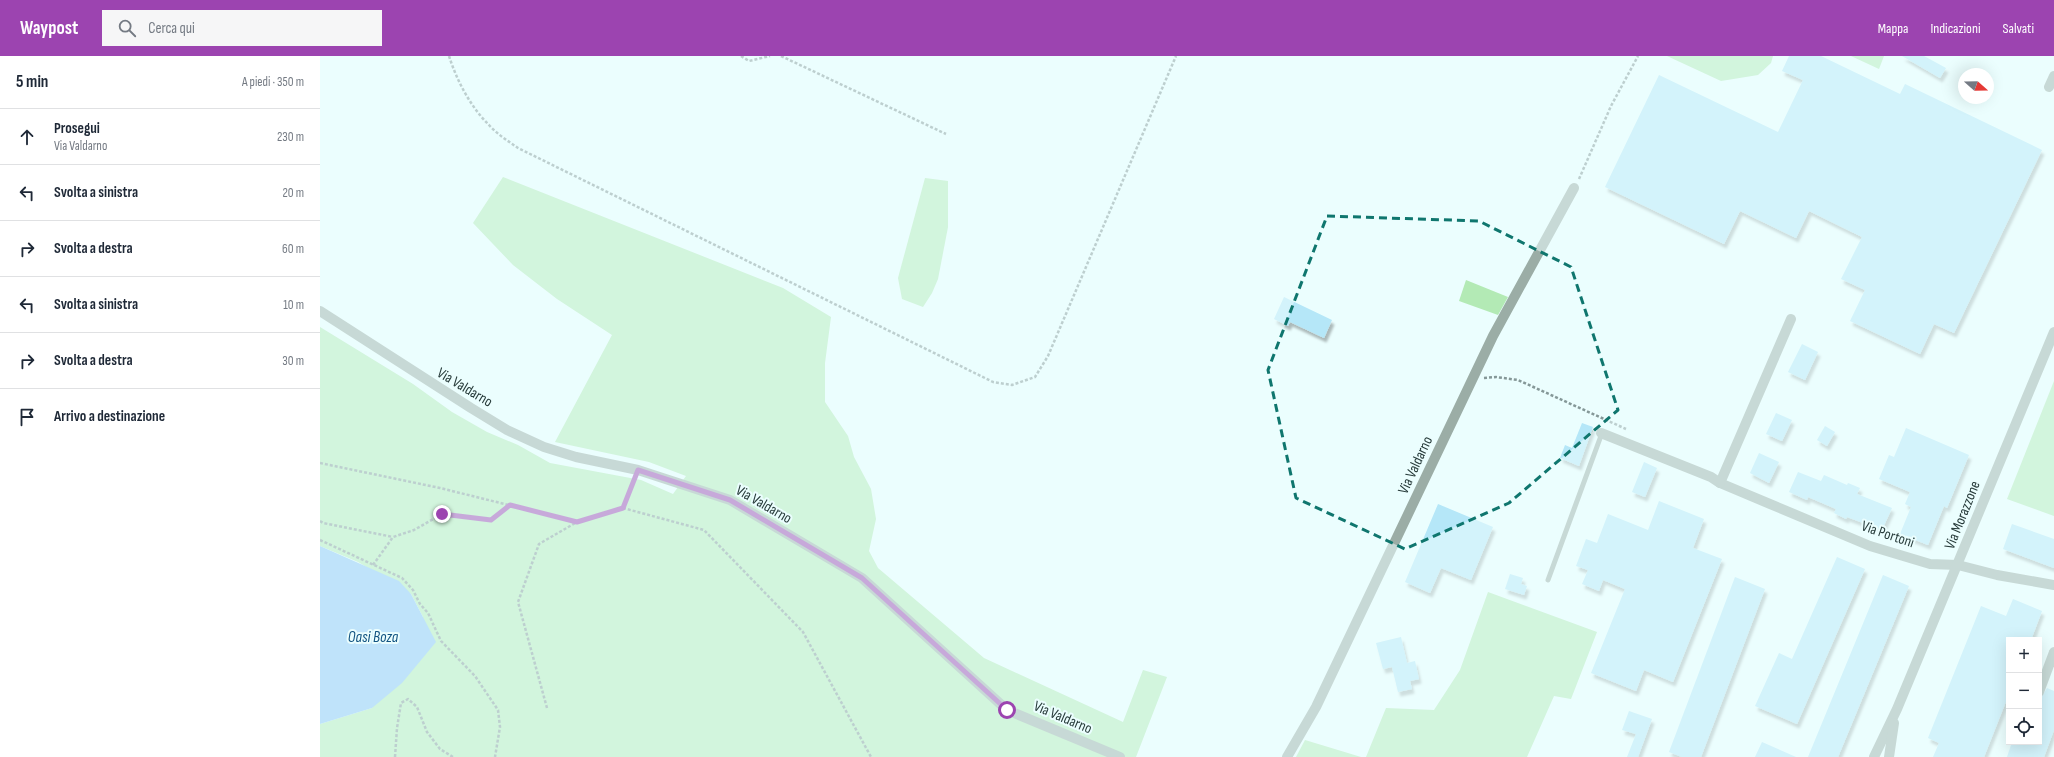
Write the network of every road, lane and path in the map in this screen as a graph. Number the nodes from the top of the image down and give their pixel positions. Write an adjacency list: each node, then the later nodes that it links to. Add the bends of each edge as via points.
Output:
1 (448, 56): 5 (path, via 467,97 489,126 518,148 993,382 1012,386 1036,377 1048,356)
2 (741, 56): 3 (path, via 749,61)
3 (770, 56)
4 (781, 56): 9 (path)
5 (1176, 56)
6 (1638, 56): 10 (path, via 1611,106)
7 (2054, 76): 8 (street)
8 (2049, 87)
9 (946, 134)
10 (1574, 188): 14 (street, Via Valdarno, via 1493,336)
11 (320, 311): 18 (street, Via Valdarno, via 397,363 507,430 544,447 576,457)
12 (1791, 319): 19 (street)
13 (2054, 332): 27 (street, Via Morazzone)
14 (1472, 380): 15 (path, via 1496,377 1518,380); 39 (street, Via Valdarno, via 1316,708)
15 (1632, 432)
16 (1601, 433): 19 (street, Via Portoni, via 1711,477); 28 (lane)
17 (320, 463): 20 (path)
18 (638, 470): 21 (path); 38 (street, Via Valdarno, via 730,500 855,574 1007,710)
19 (1720, 483): 27 (street, Via Portoni, via 1870,546 1930,564)
20 (510, 505): 23 (path); 24 (path, via 491,520 442,514 414,530)
21 (623, 508): 23 (path); 37 (path, via 704,530 803,632)
22 (320, 521): 24 (path)
23 (577, 522): 32 (path, via 539,544 518,602)
24 (393, 537): 26 (path)
25 (320, 540): 26 (path)
26 (372, 565): 36 (path, via 402,578 413,590 428,613 441,641 475,676 498,710 500,727)
27 (1958, 565): 29 (street, Via Portoni); 33 (street, Via Morazzone)
28 (1548, 580)
29 (2054, 585)
30 (2054, 652): 31 (street)
31 (2042, 684)
32 (547, 708)
33 (1897, 709): 40 (street, Via Morazzone); 41 (street, Via Morazzone)
34 (395, 757): 35 (path, via 401,703 408,699 417,707 427,732 440,749)
35 (453, 757)
36 (495, 757)
37 (871, 757)
38 (1120, 757)
39 (1287, 757)
40 (1874, 757)
41 (1889, 757)

